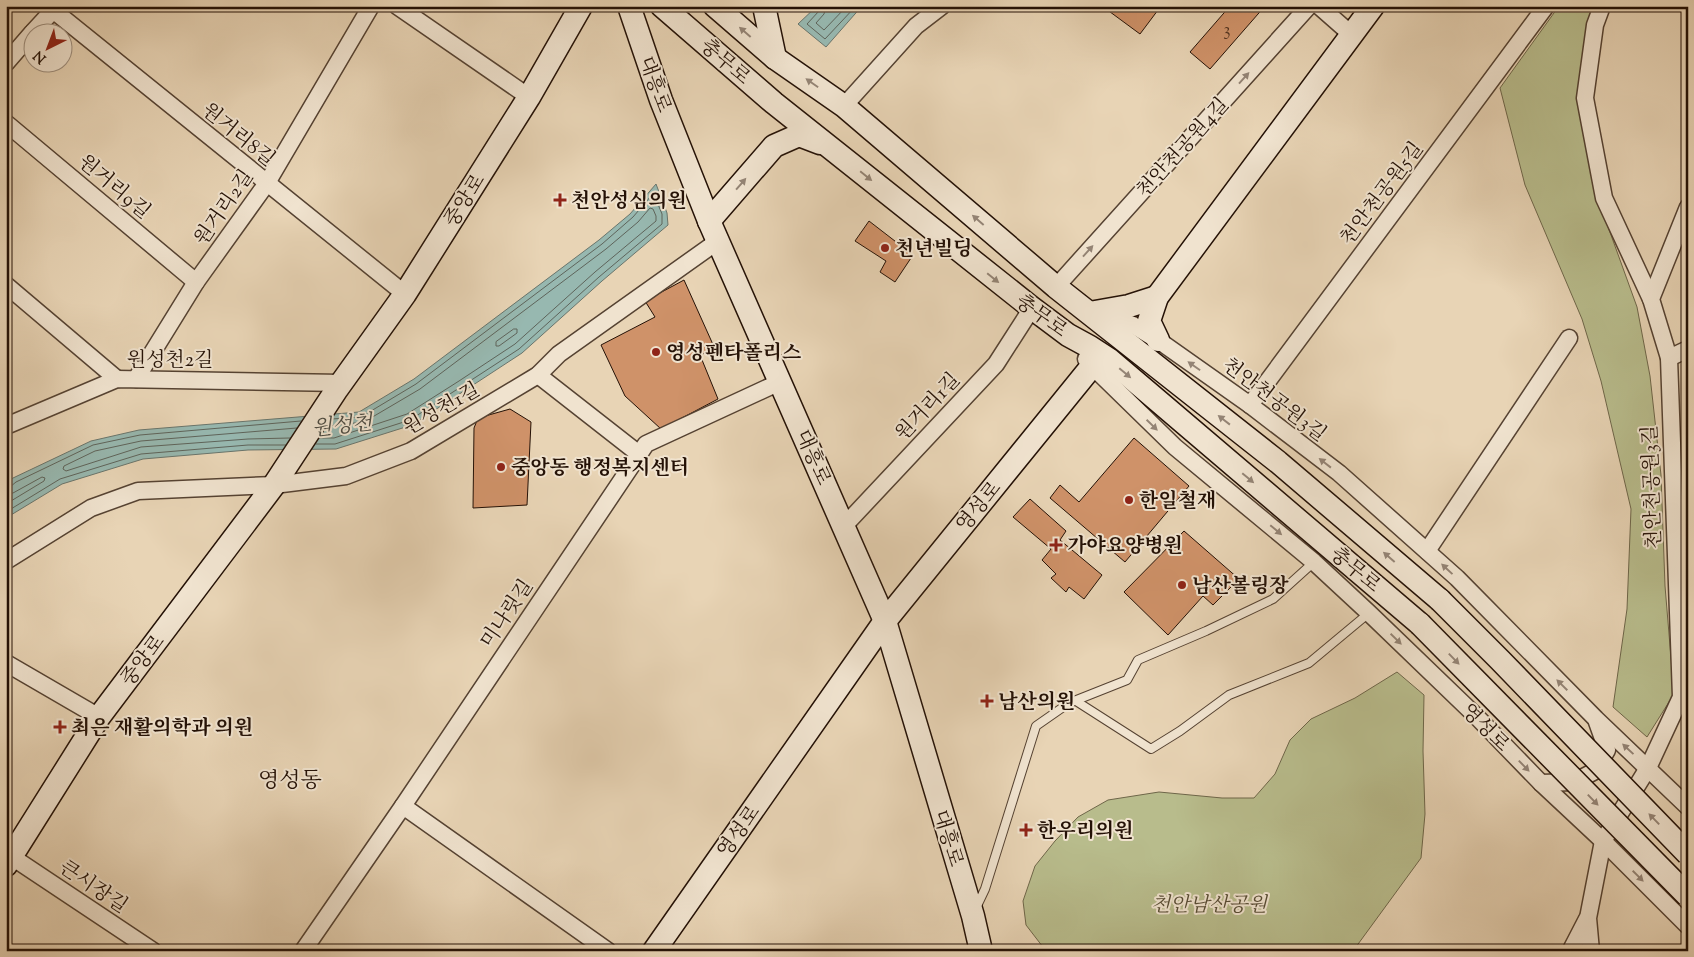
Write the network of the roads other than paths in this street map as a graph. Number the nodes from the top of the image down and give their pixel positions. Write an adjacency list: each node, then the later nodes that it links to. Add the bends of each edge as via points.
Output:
1 (370, 6): 26 (street, 원거리2길)
2 (397, 6): 22 (street)
3 (622, 6): 17 (street)
4 (629, 6): 17 (street, 대흥로)
5 (662, 6): 25 (street, 충무로)
6 (716, 6): 20 (street, 충무로, one-way to 6)
7 (942, 6): 23 (street, via 916,26)
8 (1309, 6): 31 (street, 천안천공원4길, one-way to 8)
9 (1319, 6): 18 (street)
10 (1373, 6): 18 (street)
11 (1546, 6): 48 (street, 천안천공원5길)
12 (1602, 6): 34 (street, via 1595,25 1585,98 1604,198)
13 (52, 8): 16 (street); 26 (street, 원거리8길)
14 (581, 9): 22 (street, 중앙로)
15 (765, 10): 20 (street)
16 (41, 22)
17 (638, 32): 28 (street, 대흥로, via 661,100)
18 (1352, 35): 33 (street)
19 (22, 45): 21 (street)
20 (775, 58): 23 (street, 충무로, one-way to 20)
21 (6, 63)
22 (529, 97): 32 (street, 중앙로)
23 (844, 106): 31 (street, 충무로, one-way to 23)
24 (6, 123): 29 (street, 원거리9길)
25 (828, 146): 28 (street, one-way to 25, via 774,146 799,135); 35 (street, 충무로, one-way to 35)
26 (267, 183): 29 (street, 원거리2길); 32 (street, 원거리8길)
27 (1688, 207): 34 (street)
28 (714, 231): 43 (street, 원성천1길, via 559,354); 46 (street, 대흥로)
29 (196, 282): 45 (street, 원거리2길)
30 (6, 285): 44 (street)
31 (1056, 287): 36 (street, 충무로)
32 (405, 294): 47 (street, 중앙로)
33 (1157, 297): 36 (street, via 1129,306); 39 (street, via 1149,321)
34 (1651, 299): 41 (street, 천안천공원3길)
35 (1032, 308): 37 (street, 충무로); 52 (street, 원거리1길, via 996,364)
36 (1088, 310): 39 (street, 천안천공원3길, via 1133,325); 67 (street, 충무로, one-way to 36, bridge, via 1440,600 1278,462)
37 (1068, 335): 42 (street); 69 (street, 충무로, one-way to 69, bridge, via 1110,360 1420,624)
38 (1569, 338): 53 (street)
39 (1158, 340): 48 (street, 천안천공원3길, one-way to 39)
40 (1688, 349): 41 (street)
41 (1669, 358): 62 (street, 천안천공원3길, via 1681,697)
42 (1092, 366): 55 (street, 영성로, one-way to 55, via 1174,447); 57 (street, 영성로)
43 (538, 376): 50 (street); 51 (street, 원성천1길, via 411,451 346,476)
44 (117, 379): 45 (street, 원성천2길); 49 (street, 원성천2길)
45 (136, 379): 47 (street, 원성천2길)
46 (780, 382): 50 (street); 52 (street, 대흥로)
47 (340, 386): 51 (street, 중앙로)
48 (1250, 405): 53 (street, 천안천공원3길, one-way to 48, via 1338,473)
49 (6, 426)
50 (642, 449): 64 (street, 미나릿길)
51 (274, 485): 54 (street, 원성천1길, via 138,491 91,508); 60 (street, 중앙로)
52 (844, 526): 57 (street, 대흥로)
53 (1427, 551): 61 (street, 천안천공원3길, one-way to 53)
54 (6, 561)
55 (1314, 562): 56 (street, 영성로); 59 (lane, 대흥로, via 1273,599 1138,660 1127,680)
56 (1369, 613): 59 (lane, via 1309,663 1229,695 1151,749); 63 (street, 영성로, one-way to 63)
57 (885, 621): 70 (street, 대흥로); 77 (street, 영성로)
58 (6, 663): 60 (street)
59 (1076, 701): 70 (lane, 대흥로, via 1036,726 985,889)
60 (99, 717): 68 (street, 중앙로)
61 (1596, 719): 62 (street, 천안천공원3길, one-way to 61); 63 (street, via 1607,750 1595,771 1574,782)
62 (1648, 768): 65 (street, 천안천공원3길); 66 (street, 천안천공원3길)
63 (1541, 784): 66 (street, 영성로)
64 (403, 806): 75 (street, 미나릿길); 76 (street)
65 (1688, 807)
66 (1603, 841): 71 (street, 천안천공원3길); 72 (street, one-way to 72)
67 (1688, 854)
68 (9, 861): 74 (street, 큰시장길)
69 (1688, 896)
70 (973, 916): 78 (street, 대흥로)
71 (1588, 918): 73 (street); 79 (street, 천안천공원3길)
72 (1688, 926)
73 (1570, 950)
74 (153, 951)
75 (303, 951)
76 (608, 951)
77 (654, 951)
78 (981, 951)
79 (1591, 951)

